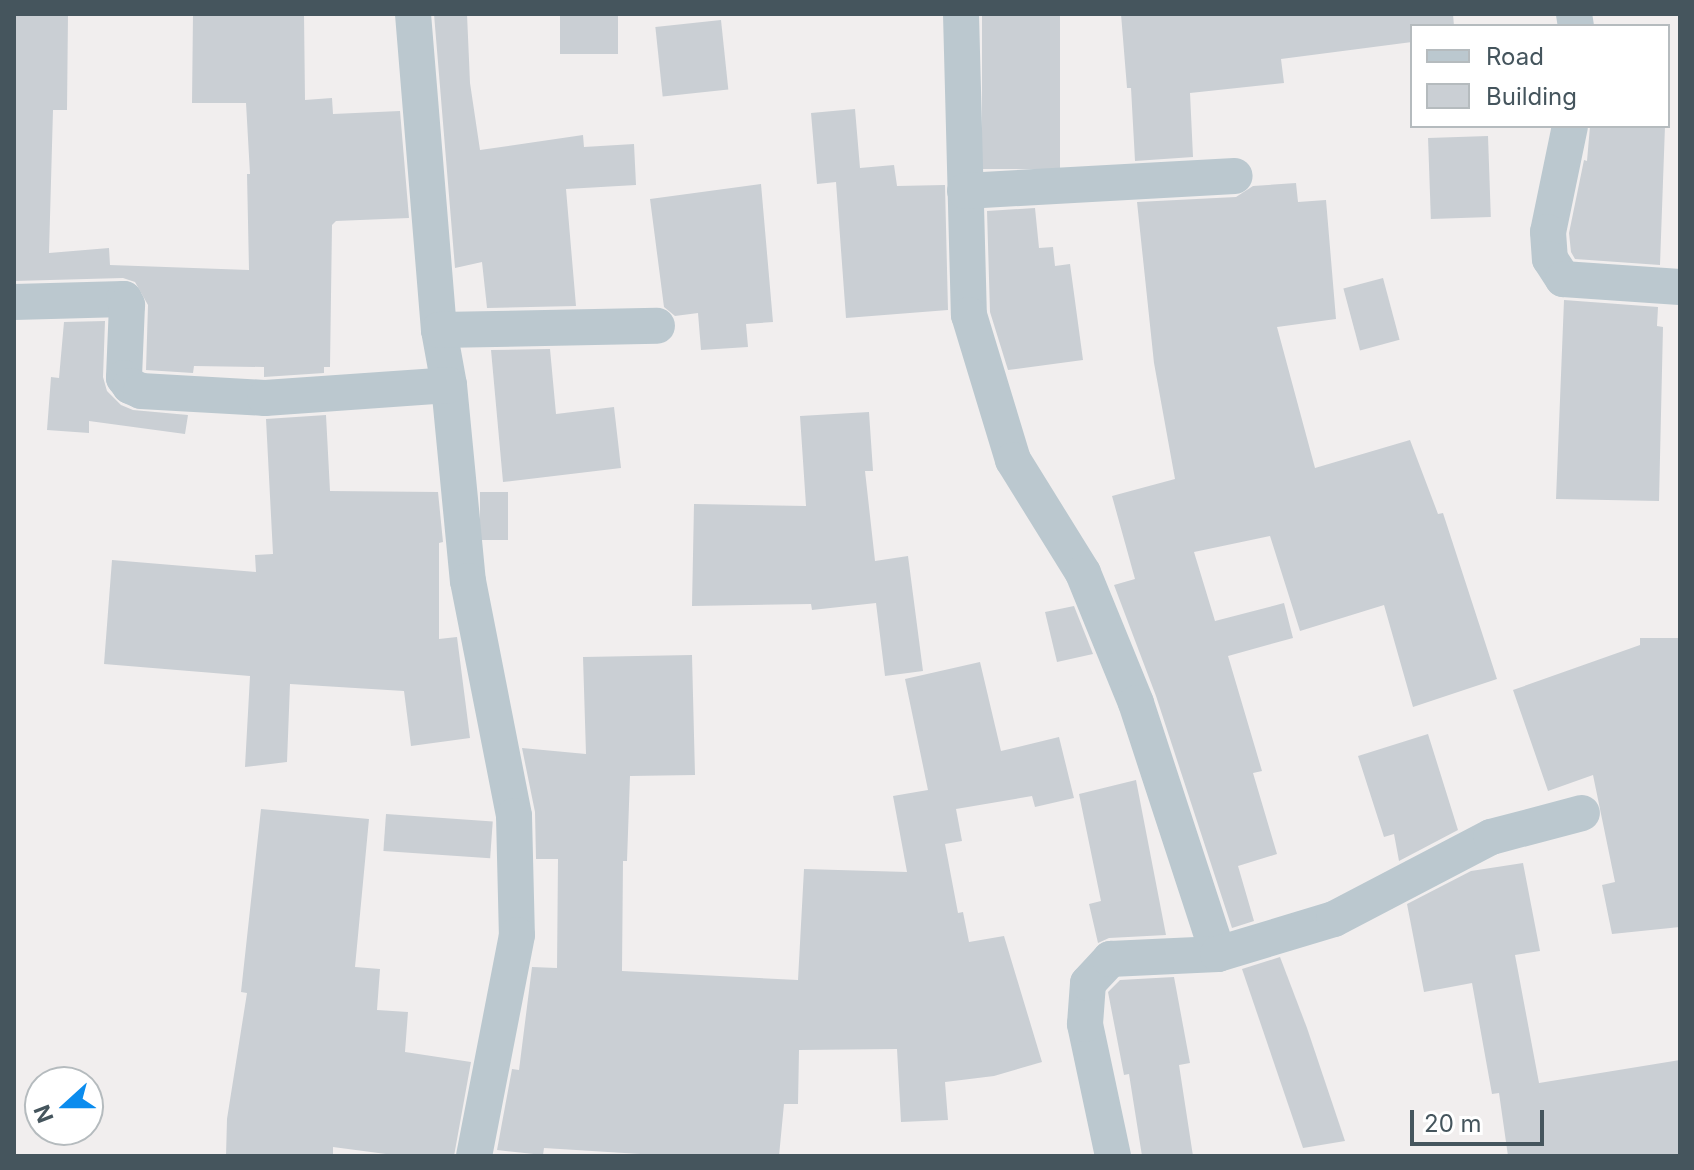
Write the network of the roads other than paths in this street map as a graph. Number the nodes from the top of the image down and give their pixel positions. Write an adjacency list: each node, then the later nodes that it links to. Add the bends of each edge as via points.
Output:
1 (413, 14): 9 (street)
2 (961, 14): 5 (street)
3 (1570, 128): 6 (street, via 1548,232 1550,259 1563,279)
4 (1235, 176): 5 (street)
5 (965, 191): 12 (street, via 969,315 1013,460 1089,587 1136,703)
6 (1680, 287)
7 (14, 302): 10 (street, via 124,299 124,378 141,391 265,398)
8 (657, 326): 9 (street)
9 (439, 330): 10 (street)
10 (449, 385): 13 (street, via 468,581 514,816 517,935)
11 (1582, 813): 12 (street, via 1491,837 1334,919)
12 (1218, 954): 14 (street, via 1110,959 1088,983 1085,1024)
13 (474, 1156)
14 (1113, 1156)

